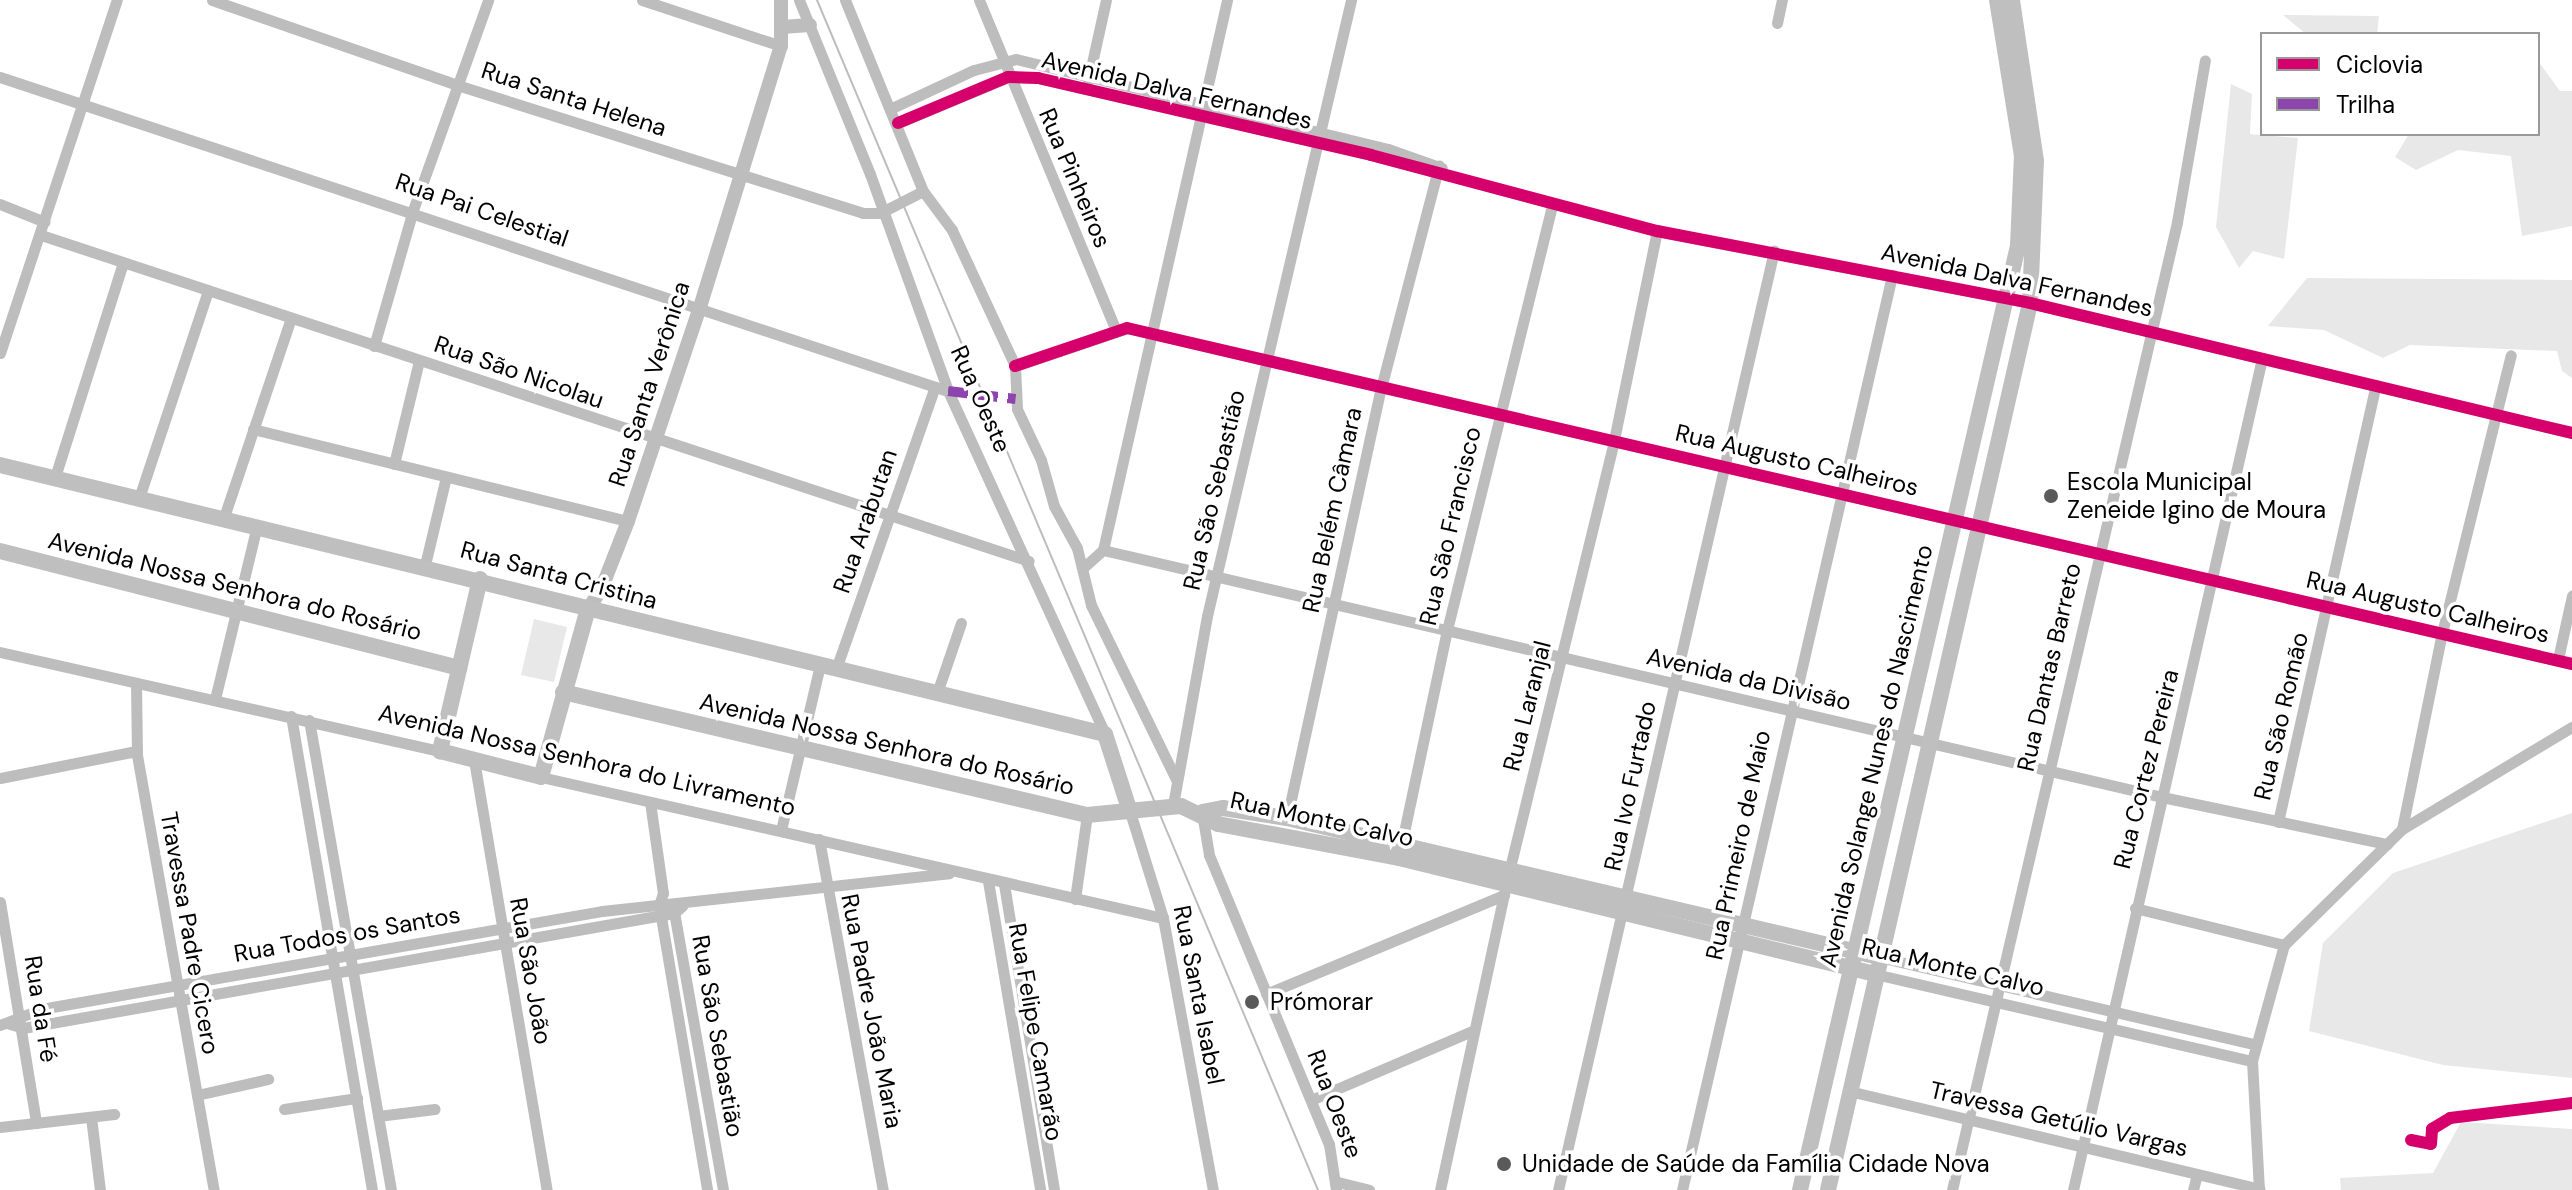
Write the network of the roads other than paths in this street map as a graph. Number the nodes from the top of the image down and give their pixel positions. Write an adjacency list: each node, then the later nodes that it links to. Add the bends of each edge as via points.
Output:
1 (117, 0): 26 (street)
2 (212, 0): 24 (street, Rua Santa Helena)
3 (488, 0): 24 (street)
4 (642, 0): 18 (street)
5 (781, 0): 17 (street, Rua Santa Verônica)
6 (799, 0): 16 (street, Rua Oeste)
7 (845, 0): 27 (street, Rua Oeste)
8 (979, 0): 19 (street, Rua Pinheiros)
9 (1106, 0): 23 (street)
10 (1227, 0): 28 (street)
11 (1351, 0): 30 (street, Rua São Sebastião)
12 (1782, 0): 15 (street)
13 (1997, 0): 45 (main road, Avenida Solange Nunes do Nascimento, via 2023,173)
14 (2012, 0): 46 (main road, Avenida Solange Nunes do Nascimento, via 2036,161)
15 (1777, 23)
16 (810, 25): 17 (street); 37 (street, Rua Oeste)
17 (782, 27): 18 (street, Rua Santa Verônica)
18 (781, 46): 32 (street, Rua Santa Verônica)
19 (1001, 59): 22 (street, Rua Pinheiros); 23 (street, Avenida Dalva Fernandes); 27 (street)
20 (2205, 60): 50 (street, Rua Dantas Barreto, via 2177,222)
21 (0, 77): 26 (street, Rua Pai Celestial)
22 (1008, 77): 25 (street, Avenida Dalva Fernandes); 29 (street, Avenida Dalva Fernandes); 49 (street, Rua Pinheiros)
23 (1090, 77): 25 (street); 28 (street, Avenida Dalva Fernandes)
24 (457, 85): 32 (street, Rua Santa Helena); 36 (street)
25 (1085, 91): 28 (street, Avenida Dalva Fernandes)
26 (85, 104): 36 (street, Rua Pai Celestial); 38 (street)
27 (892, 108): 29 (street, Rua Oeste)
28 (1201, 113): 30 (street, Avenida Dalva Fernandes); 51 (street)
29 (898, 123): 33 (street, Rua Oeste)
30 (1316, 140): 31 (street, Avenida Dalva Fernandes); 57 (street, Rua São Sebastião)
31 (1437, 169): 35 (street, Avenida Dalva Fernandes); 61 (street, Rua Belém Câmara)
32 (740, 175): 37 (street, Rua Santa Helena, via 863,213); 47 (street, Rua Santa Verônica)
33 (923, 191): 37 (street); 58 (street, Rua Oeste, via 952,230)
34 (0, 204): 38 (street)
35 (1552, 206): 39 (street, Avenida Dalva Fernandes); 63 (street, Rua São Francisco)
36 (413, 210): 47 (street, Rua Pai Celestial); 52 (street)
37 (880, 213): 62 (street, Rua Oeste)
38 (45, 222): 40 (street)
39 (1657, 231): 41 (street, Avenida Dalva Fernandes); 67 (street, Rua Laranjal)
40 (41, 235): 42 (street, Rua São Nicolau); 53 (street)
41 (1774, 251): 43 (street, Avenida Dalva Fernandes); 71 (street, Rua Ivo Furtado)
42 (123, 263): 44 (street, Rua São Nicolau); 72 (street)
43 (1892, 275): 45 (street, Avenida Dalva Fernandes); 74 (street, Rua Primeiro de Maio)
44 (208, 290): 48 (street, Rua São Nicolau); 75 (street)
45 (2009, 299): 46 (street, Avenida Dalva Fernandes); 78 (main road, Avenida Solange Nunes do Nascimento)
46 (2030, 303): 50 (street, Avenida Dalva Fernandes); 81 (main road, Avenida Solange Nunes do Nascimento)
47 (700, 307): 60 (street, Rua Pai Celestial); 68 (street, Rua Santa Verônica)
48 (291, 318): 52 (street, Rua São Nicolau); 65 (street)
49 (1115, 328): 51 (street, Rua Augusto Calheiros); 58 (street, Rua Augusto Calheiros)
50 (2148, 331): 55 (street, Avenida Dalva Fernandes); 84 (street, Rua Dantas Barreto)
51 (1155, 334): 57 (street, Rua Augusto Calheiros); 82 (street)
52 (374, 346): 56 (street, Rua São Nicolau)
53 (0, 353)
54 (2511, 355): 64 (street)
55 (2262, 358): 59 (street, Avenida Dalva Fernandes); 89 (street, Rua Cortez Pereira)
56 (419, 361): 68 (street, Rua São Nicolau); 69 (street)
57 (1267, 361): 61 (street, Rua Augusto Calheiros); 88 (street, Rua São Sebastião)
58 (1015, 366): 86 (street, Rua Oeste, via 1020,418)
59 (2376, 385): 64 (street, Avenida Dalva Fernandes); 94 (street, Rua São Romão)
60 (935, 387): 62 (street, Rua Pai Celestial); 76 (street, Rua Arabutan)
61 (1381, 388): 63 (street, Rua Augusto Calheiros); 92 (street, Rua Belém Câmara)
62 (948, 391): 85 (street, Rua Oeste)
63 (1499, 414): 67 (street, Rua Augusto Calheiros); 97 (street, Rua São Francisco)
64 (2494, 416): 66 (street, Avenida Dalva Fernandes); 98 (street)
65 (253, 429): 69 (street); 77 (street)
66 (2572, 433)
67 (1614, 440): 71 (street, Rua Augusto Calheiros); 100 (street, Rua Laranjal)
68 (655, 442): 76 (street, Rua São Nicolau); 79 (street, Rua Santa Verônica)
69 (394, 464): 73 (street)
70 (0, 465): 72 (main road, Rua Santa Cristina)
71 (1727, 466): 74 (street, Rua Augusto Calheiros); 106 (street, Rua Ivo Furtado)
72 (55, 477): 75 (main road, Rua Santa Cristina)
73 (446, 477): 79 (street); 87 (street)
74 (1844, 491): 78 (street, Rua Augusto Calheiros); 110 (street, Rua Primeiro de Maio)
75 (139, 498): 77 (main road, Rua Santa Cristina)
76 (891, 516): 85 (street, Rua São Nicolau); 103 (street, Rua Arabutan)
77 (224, 517): 80 (main road, Rua Santa Cristina)
78 (1955, 520): 81 (street, Rua Augusto Calheiros); 115 (main road, Avenida Solange Nunes do Nascimento)
79 (628, 521): 95 (street, Rua Santa Verônica)
80 (257, 525): 87 (main road, Rua Santa Cristina); 93 (street)
81 (1980, 527): 84 (street, Rua Augusto Calheiros); 116 (main road, Avenida Solange Nunes do Nascimento)
82 (1103, 550): 86 (street); 88 (street, Avenida da Divisão)
83 (0, 551): 93 (main road, Avenida Nossa Senhora do Rosário)
84 (2098, 553): 89 (street, Rua Augusto Calheiros); 121 (street, Rua Dantas Barreto)
85 (1029, 561): 114 (street, Rua Oeste)
86 (1088, 562): 124 (street, Rua Oeste, via 1091,605)
87 (425, 565): 90 (main road, Rua Santa Cristina)
88 (1216, 578): 92 (street, Avenida da Divisão); 124 (street, Rua São Sebastião)
89 (2213, 578): 94 (street, Rua Augusto Calheiros); 125 (street, Rua Cortez Pereira)
90 (480, 579): 95 (main road, Rua Santa Cristina); 104 (main road)
91 (2572, 596): 101 (street)
92 (1333, 605): 97 (street, Avenida da Divisão); 131 (street, Rua Belém Câmara)
93 (236, 607): 104 (main road, Avenida Nossa Senhora do Rosário); 109 (street)
94 (2329, 607): 98 (street, Rua Augusto Calheiros); 132 (street, Rua São Romão)
95 (588, 609): 103 (main road, Rua Santa Cristina); 107 (main road, Rua Santa Verônica)
96 (961, 623): 108 (street)
97 (1447, 630): 100 (street, Avenida da Divisão); 137 (street, Rua São Francisco)
98 (2442, 633): 101 (street, Rua Augusto Calheiros); 133 (street)
99 (0, 652): 105 (street, Avenida Nossa Senhora do Livramento)
100 (1562, 658): 106 (street, Avenida da Divisão); 140 (street, Rua Laranjal)
101 (2558, 659): 102 (street, Rua Augusto Calheiros)
102 (2572, 664)
103 (828, 667): 108 (main road, Rua Santa Cristina); 117 (street, Rua Arabutan)
104 (459, 668): 119 (main road)
105 (136, 683): 109 (street, Avenida Nossa Senhora do Livramento); 118 (street, Travessa Padre Cicero)
106 (1675, 685): 110 (street, Avenida da Divisão); 146 (street, Rua Ivo Furtado)
107 (563, 692): 117 (main road, Avenida Nossa Senhora do Rosário); 122 (main road, Rua Santa Verônica)
108 (937, 693): 114 (main road, Rua Santa Cristina)
109 (215, 699): 111 (street, Avenida Nossa Senhora do Livramento)
110 (1789, 710): 115 (street, Avenida da Divisão); 151 (street, Rua Primeiro de Maio)
111 (291, 716): 112 (street, Avenida Nossa Senhora do Livramento); 156 (street)
112 (309, 720): 119 (street, Avenida Nossa Senhora do Livramento); 154 (street)
113 (2572, 727): 133 (street)
114 (1105, 734): 128 (main road, Rua Oeste)
115 (1906, 738): 116 (street, Avenida da Divisão); 157 (main road, Avenida Solange Nunes do Nascimento)
116 (1931, 744): 121 (street, Avenida da Divisão); 155 (main road, Avenida Solange Nunes do Nascimento)
117 (799, 749): 130 (main road, Avenida Nossa Senhora do Rosário); 134 (street, Rua Arabutan)
118 (136, 751): 123 (street); 161 (street, Travessa Padre Cicero)
119 (440, 751): 120 (main road, Avenida Nossa Senhora do Livramento)
120 (474, 760): 122 (main road, Avenida Nossa Senhora do Livramento); 150 (street, Rua São João)
121 (2048, 769): 125 (street, Avenida da Divisão); 162 (street, Rua Dantas Barreto)
122 (541, 777): 126 (street, Avenida Nossa Senhora do Livramento)
123 (0, 778)
124 (1176, 779): 127 (street, Rua São Sebastião)
125 (2162, 797): 132 (street, Avenida da Divisão); 148 (street, Rua Cortez Pereira)
126 (650, 802): 134 (street, Avenida Nossa Senhora do Livramento); 145 (street, Rua São Sebastião)
127 (1173, 805): 128 (main road, Avenida Nossa Senhora do Rosário); 129 (main road, Avenida Nossa Senhora do Rosário)
128 (1130, 812): 130 (main road, Avenida Nossa Senhora do Rosário); 149 (street, Rua Santa Isabel)
129 (1202, 812): 131 (main road, Rua Monte Calvo, via 1223,808); 137 (main road, Rua Monte Calvo, via 1218,824); 163 (street, Rua Oeste, via 1206,847)
130 (1087, 815): 143 (street)
131 (1287, 818): 137 (main road, Rua Monte Calvo)
132 (2278, 822): 136 (street, Avenida da Divisão)
133 (2402, 829): 136 (street)
134 (781, 830): 135 (street, Avenida Nossa Senhora do Livramento)
135 (819, 839): 138 (street, Avenida Nossa Senhora do Livramento); 142 (street, Rua Padre João Maria)
136 (2387, 844): 153 (street)
137 (1400, 852): 140 (main road, Rua Monte Calvo)
138 (949, 873): 139 (street, Avenida Nossa Senhora do Livramento); 142 (street, Rua Todos os Santos)
139 (988, 881): 141 (street, Avenida Nossa Senhora do Livramento); 203 (street, Rua Felipe Camarão)
140 (1507, 883): 146 (main road, Rua Monte Calvo); 163 (street); 171 (street, Rua Laranjal)
141 (1004, 884): 143 (street, Avenida Nossa Senhora do Livramento); 204 (street, Rua Felipe Camarão)
142 (826, 887): 147 (street, Rua Todos os Santos); 202 (street, Rua Padre João Maria)
143 (1075, 899): 149 (street, Avenida Nossa Senhora do Livramento)
144 (0, 902): 167 (street, Rua da Fé)
145 (661, 905): 147 (street, Rua Todos os Santos); 147 (street); 150 (street, Rua Todos os Santos); 152 (street, Rua Todos os Santos); 186 (street, Rua São Sebastião)
146 (1627, 905): 151 (main road, Rua Monte Calvo); 208 (street, Rua Ivo Furtado)
147 (676, 907): 184 (street, Rua São Sebastião)
148 (2135, 908): 153 (street); 166 (street, Rua Cortez Pereira)
149 (1163, 918): 205 (street, Rua Santa Isabel)
150 (501, 930): 152 (street, Rua São João); 154 (street, Rua Todos os Santos)
151 (1742, 933): 157 (main road, Rua Monte Calvo); 209 (street, Rua Primeiro de Maio)
152 (504, 944): 158 (street, Rua Todos os Santos); 199 (street, Rua São João)
153 (2284, 945): 172 (street)
154 (350, 956): 156 (street, Rua Todos os Santos); 158 (street)
155 (1879, 957): 157 (main road, Rua Monte Calvo); 160 (main road, Avenida Solange Nunes do Nascimento); 162 (street, Rua Monte Calvo)
156 (333, 958): 159 (street); 161 (street, Rua Todos os Santos)
157 (1854, 960): 160 (main road, Rua Monte Calvo); 210 (main road, Avenida Solange Nunes do Nascimento)
158 (353, 971): 159 (street, Rua Todos os Santos); 182 (street)
159 (335, 973): 164 (street, Rua Todos os Santos); 177 (street)
160 (1875, 974): 165 (street, Rua Monte Calvo); 175 (main road, Avenida Solange Nunes do Nascimento)
161 (176, 985): 164 (street, Travessa Padre Cicero); 167 (street, Rua Todos os Santos)
162 (1997, 986): 165 (street, Rua Dantas Barreto); 166 (street, Rua Monte Calvo)
163 (1266, 994): 178 (street, Rua Oeste)
164 (180, 1001): 170 (street, Rua Todos os Santos); 176 (street, Travessa Padre Cicero)
165 (1993, 1002): 169 (street, Rua Monte Calvo); 185 (street, Rua Dantas Barreto)
166 (2112, 1012): 169 (street, Rua Cortez Pereira); 172 (street, Rua Monte Calvo)
167 (20, 1013): 168 (street); 170 (street, Rua da Fé)
168 (4, 1024): 170 (street)
169 (2108, 1027): 173 (street, Rua Monte Calvo); 189 (street, Rua Cortez Pereira)
170 (23, 1028): 187 (street, Rua da Fé)
171 (1474, 1030): 178 (street); 207 (street, Rua Laranjal)
172 (2256, 1045): 173 (street)
173 (2252, 1061): 194 (street)
174 (268, 1079): 176 (street)
175 (1849, 1091): 185 (street, Travessa Getúlio Vargas); 211 (main road, Avenida Solange Nunes do Nascimento)
176 (197, 1095): 196 (street, Travessa Padre Cicero)
177 (357, 1098): 179 (street); 191 (street)
178 (1311, 1100): 193 (street, Rua Oeste)
179 (284, 1109)
180 (435, 1109): 182 (street)
181 (114, 1114): 183 (street)
182 (378, 1116): 190 (street)
183 (91, 1117): 187 (street); 195 (street)
184 (711, 1119): 186 (street); 201 (street, Rua São Sebastião)
185 (1967, 1120): 189 (street, Travessa Getúlio Vargas); 212 (street, Rua Dantas Barreto)
186 (695, 1122): 200 (street, Rua São Sebastião)
187 (36, 1123): 188 (street)
188 (0, 1127)
189 (2083, 1146): 192 (street, Travessa Getúlio Vargas); 213 (street, Rua Cortez Pereira)
190 (383, 1148): 191 (street); 198 (street)
191 (366, 1152): 197 (street)
192 (2197, 1174): 194 (street, Travessa Getúlio Vargas); 214 (street)
193 (1337, 1186): 206 (street)
194 (2259, 1189)
195 (100, 1190)
196 (214, 1190)
197 (372, 1190)
198 (391, 1190)
199 (547, 1190)
200 (707, 1190)
201 (723, 1190)
202 (883, 1190)
203 (1040, 1190)
204 (1054, 1190)
205 (1213, 1190)
206 (1369, 1190)
207 (1440, 1190)
208 (1558, 1190)
209 (1682, 1190)
210 (1800, 1190)
211 (1828, 1190)
212 (1952, 1190)
213 (2073, 1190)
214 (2193, 1190)

